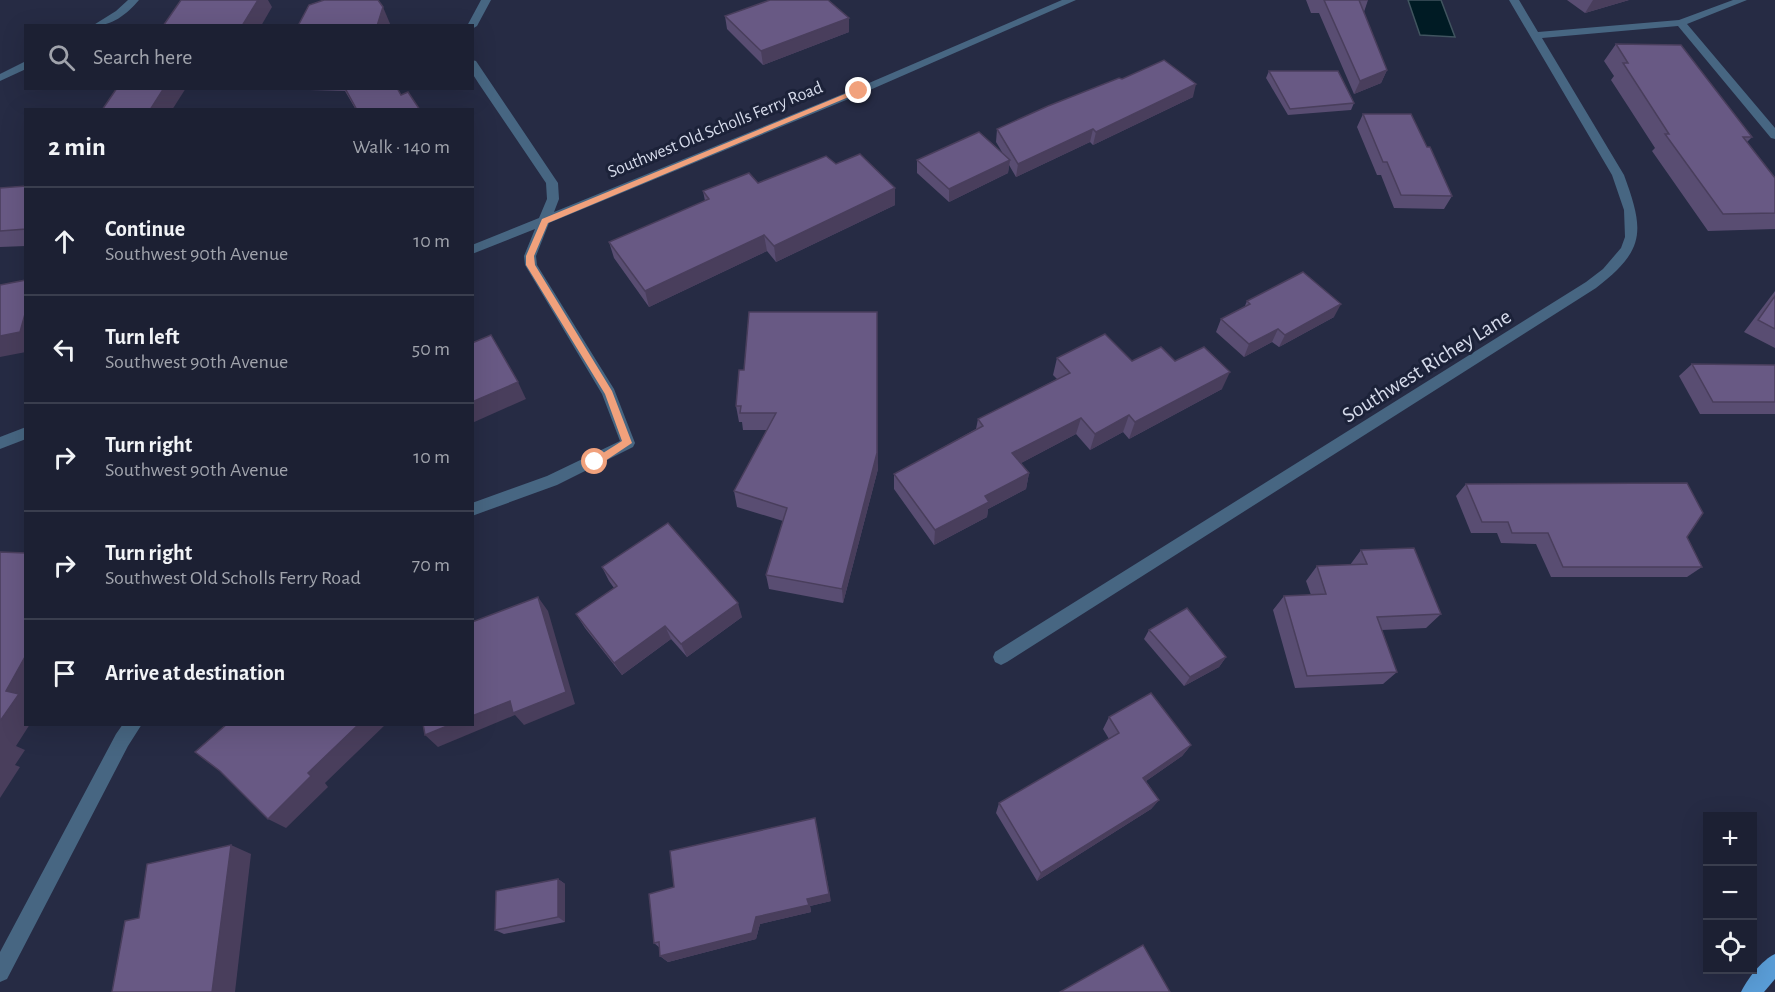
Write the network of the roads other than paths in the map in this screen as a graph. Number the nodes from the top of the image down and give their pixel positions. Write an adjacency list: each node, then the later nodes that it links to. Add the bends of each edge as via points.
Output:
1 (134, 0): 7 (street)
2 (486, 0): 8 (street)
3 (1071, 0): 14 (street, Southwest Old Scholls Ferry Road)
4 (1514, 0): 9 (street, Southwest Richey Lane)
5 (1742, 0): 6 (street)
6 (1681, 23): 9 (street); 13 (street)
7 (101, 24)
8 (473, 24)
9 (1536, 36): 19 (street, Southwest Richey Lane, via 1618,175 1628,200 1633,224 1629,247 1615,268)
10 (24, 65): 12 (street)
11 (474, 66): 14 (street, via 552,183 553,199)
12 (0, 78)
13 (1775, 135)
14 (544, 221): 15 (street, Southwest Old Scholls Ferry Road); 18 (street, via 530,256 531,265 609,393 628,443 519,495)
15 (474, 249)
16 (24, 434): 17 (street)
17 (0, 443)
18 (474, 509)
19 (1001, 657)
20 (132, 726): 22 (street)
21 (1775, 964): 23 (main road)
22 (0, 972)
23 (1751, 992)

